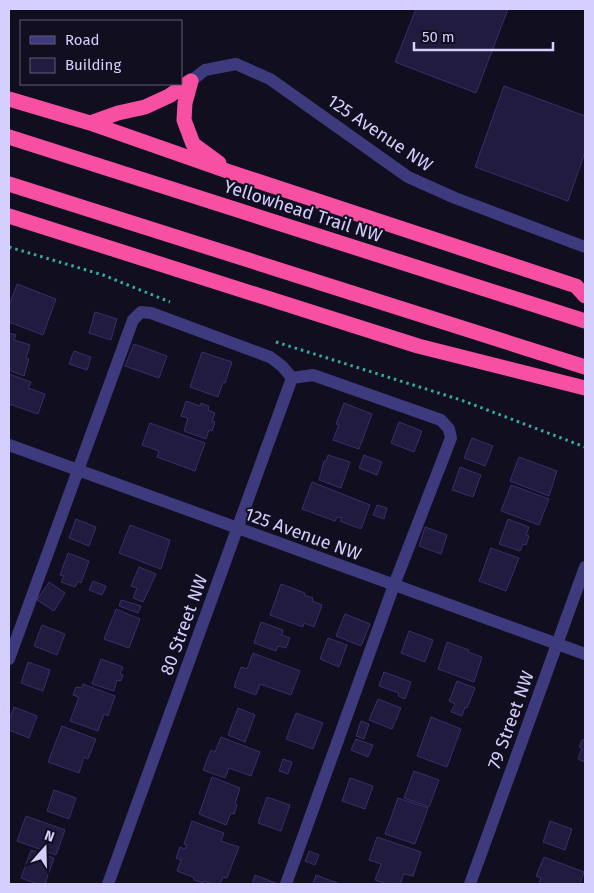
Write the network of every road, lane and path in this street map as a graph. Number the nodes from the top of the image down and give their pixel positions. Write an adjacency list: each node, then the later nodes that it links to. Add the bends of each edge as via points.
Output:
1 (191, 81): 3 (highway, via 153,103); 5 (highway, via 184,120 193,144); 9 (street, 125 Avenue NW, via 205,70 236,64 270,79 408,177)
2 (9, 98): 3 (highway)
3 (90, 123): 5 (highway)
4 (9, 137): 12 (highway, Yellowhead Trail NW)
5 (230, 172): 10 (highway, via 576,286)
6 (9, 184): 14 (highway)
7 (9, 216): 16 (highway, via 418,346)
8 (9, 246): 11 (path, via 103,275)
9 (585, 247)
10 (585, 296)
11 (176, 304)
12 (585, 321)
13 (273, 341): 18 (path, via 461,400)
14 (585, 367)
15 (292, 378): 19 (street, via 270,357 152,313 141,312 133,320); 20 (street, 80 Street NW); 22 (street, via 313,375 441,420 449,430 451,438)
16 (585, 388)
17 (9, 445): 19 (street, 125 Avenue NW)
18 (585, 447)
19 (79, 471): 20 (street, 125 Avenue NW); 25 (street)
20 (237, 528): 22 (street, 125 Avenue NW); 26 (street, 80 Street NW)
21 (585, 567): 23 (street, 79 Street NW)
22 (394, 585): 23 (street, 125 Avenue NW); 27 (street)
23 (557, 644): 24 (street, 125 Avenue NW); 28 (street, 79 Street NW)
24 (585, 654)
25 (9, 659)
26 (108, 884)
27 (286, 884)
28 (470, 884)

